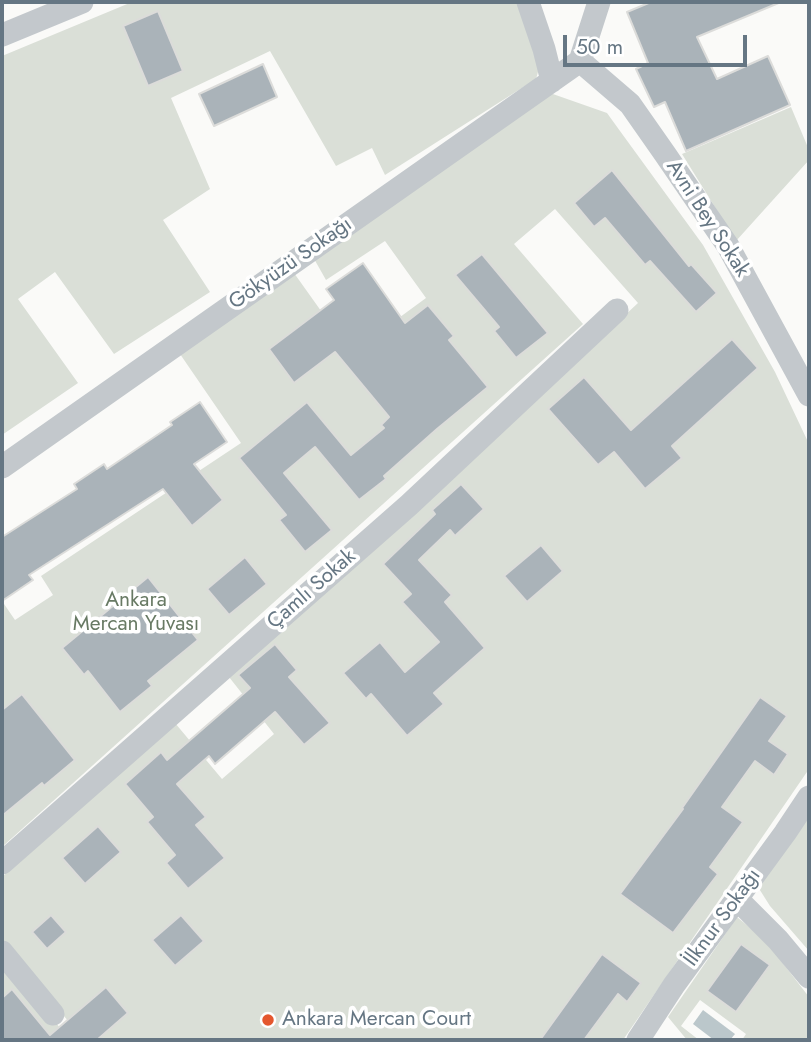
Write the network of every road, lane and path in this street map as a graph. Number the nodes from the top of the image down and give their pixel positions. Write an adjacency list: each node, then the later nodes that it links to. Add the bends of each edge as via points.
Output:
1 (82, 2): 4 (street)
2 (528, 2): 6 (street)
3 (599, 2): 5 (street)
4 (2, 35)
5 (580, 61): 6 (street, Gökyüzü Sokağı); 8 (street, Avni Bey Sokak, via 630,104 665,154 728,246)
6 (552, 80): 9 (street, Gökyüzü Sokağı)
7 (617, 310): 11 (street, Çamlı Sokak, via 409,505)
8 (809, 395)
9 (2, 467)
10 (809, 797): 12 (street, İlknur Sokağı)
11 (2, 863)
12 (737, 899): 14 (street); 16 (street, İlknur Sokağı)
13 (2, 952): 15 (street)
14 (809, 977)
15 (53, 1014)
16 (638, 1040)

